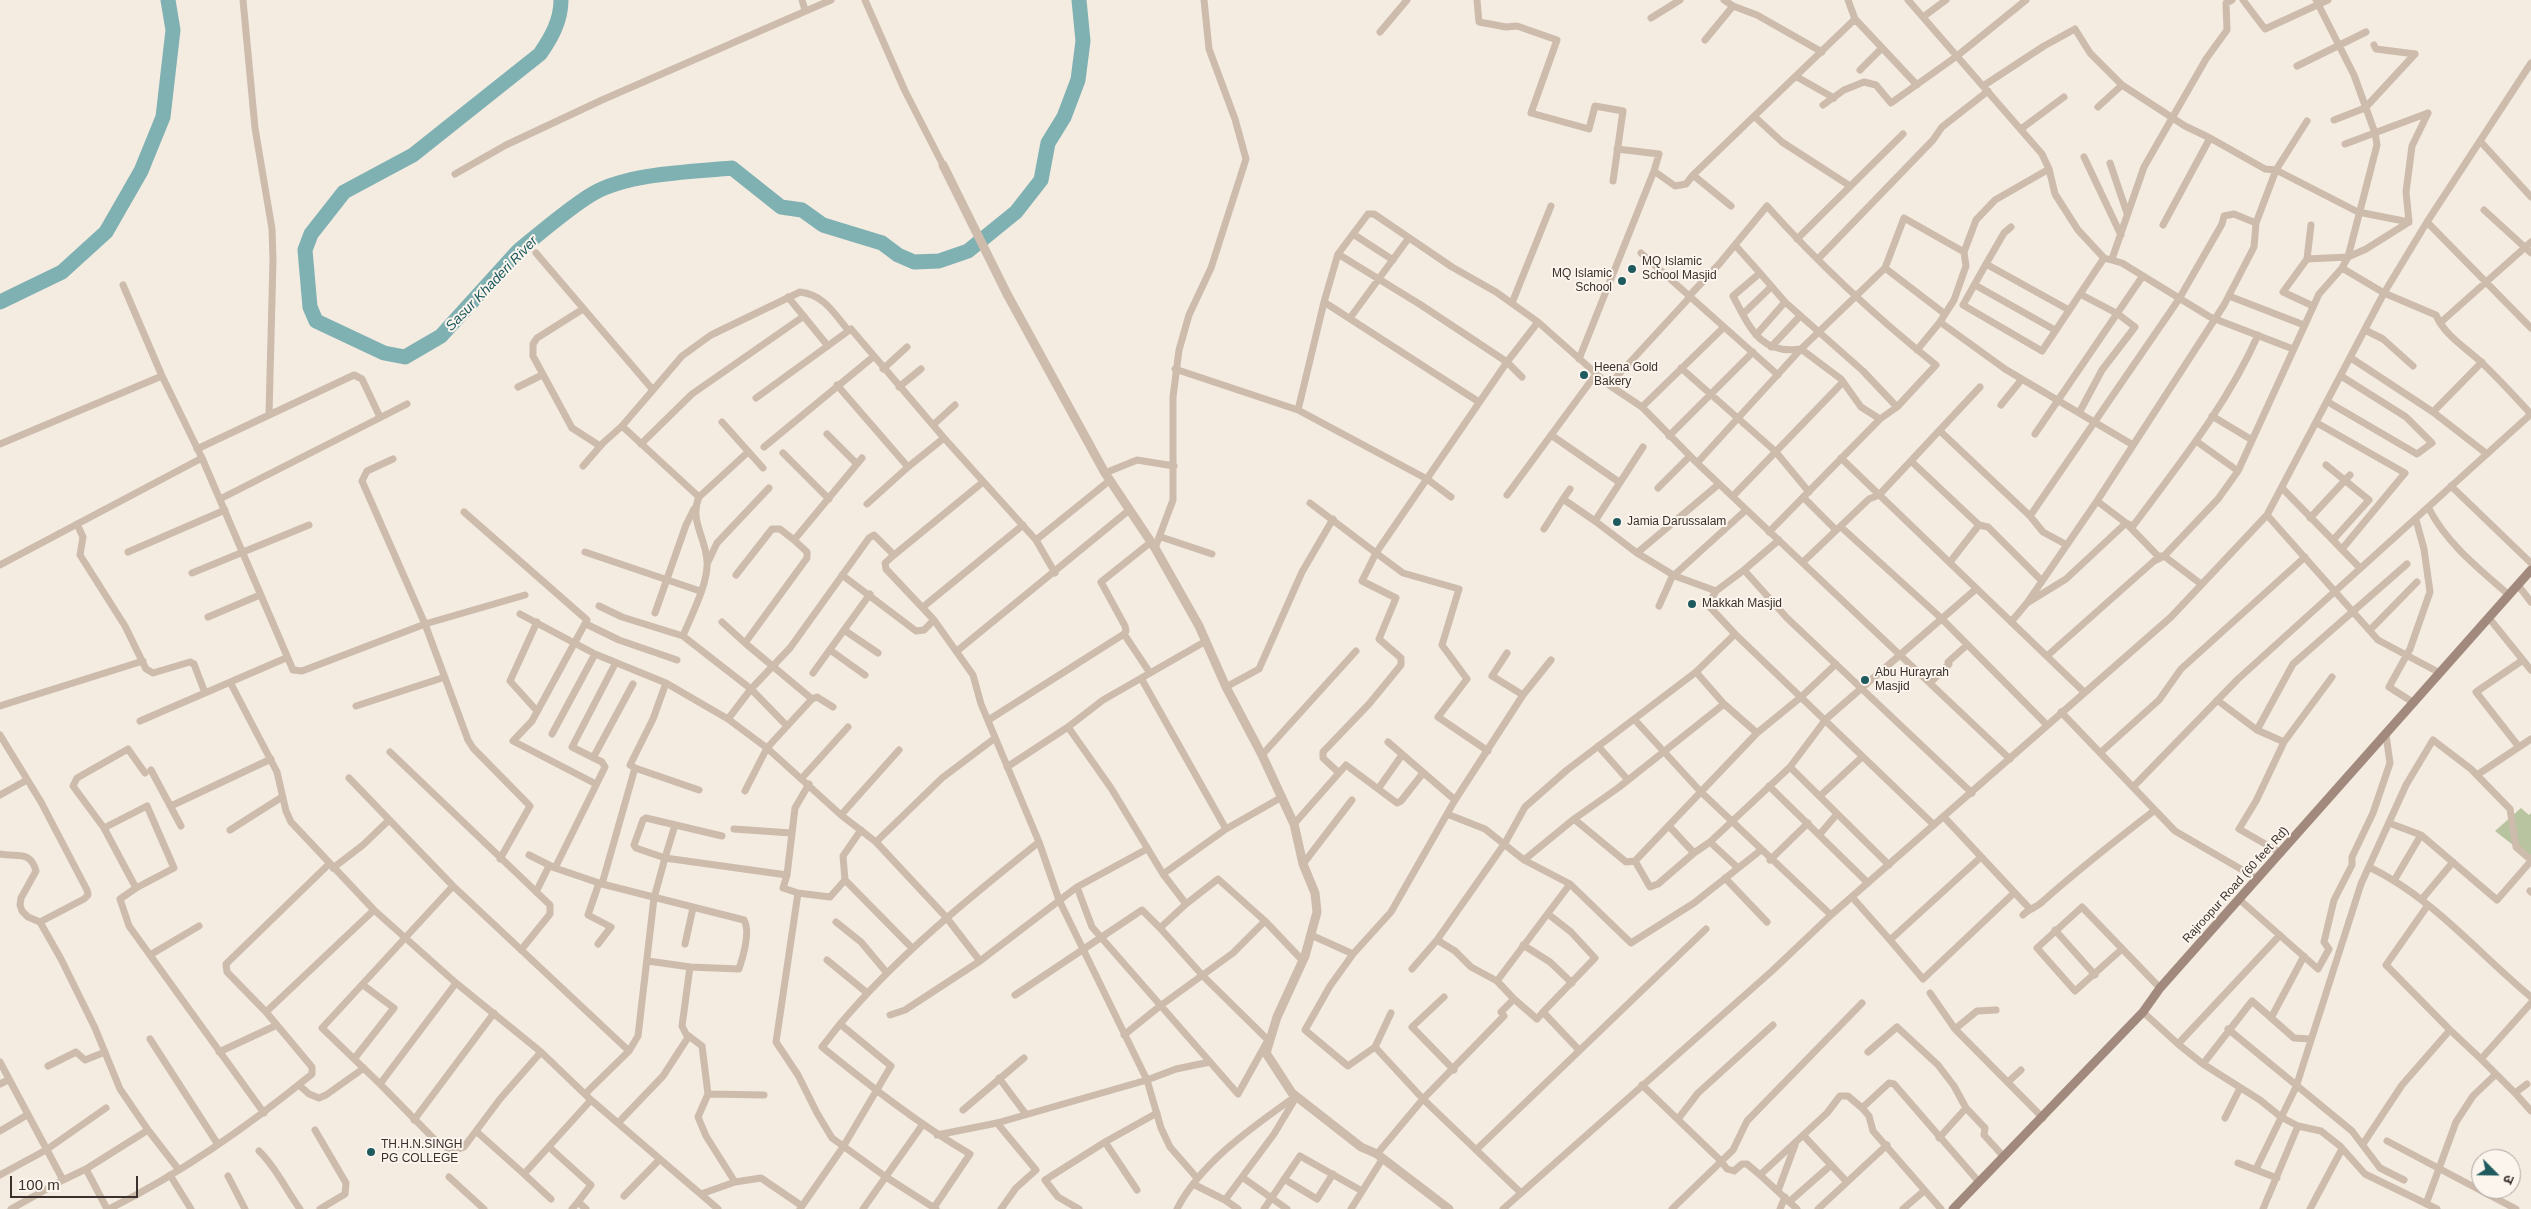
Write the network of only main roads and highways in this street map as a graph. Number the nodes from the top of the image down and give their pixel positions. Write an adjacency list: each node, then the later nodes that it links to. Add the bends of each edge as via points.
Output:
1 (2531, 570): 2 (main road, Rajroopur Road (60 feet Rd), via 2160,988 2143,1012)
2 (1953, 1209)

